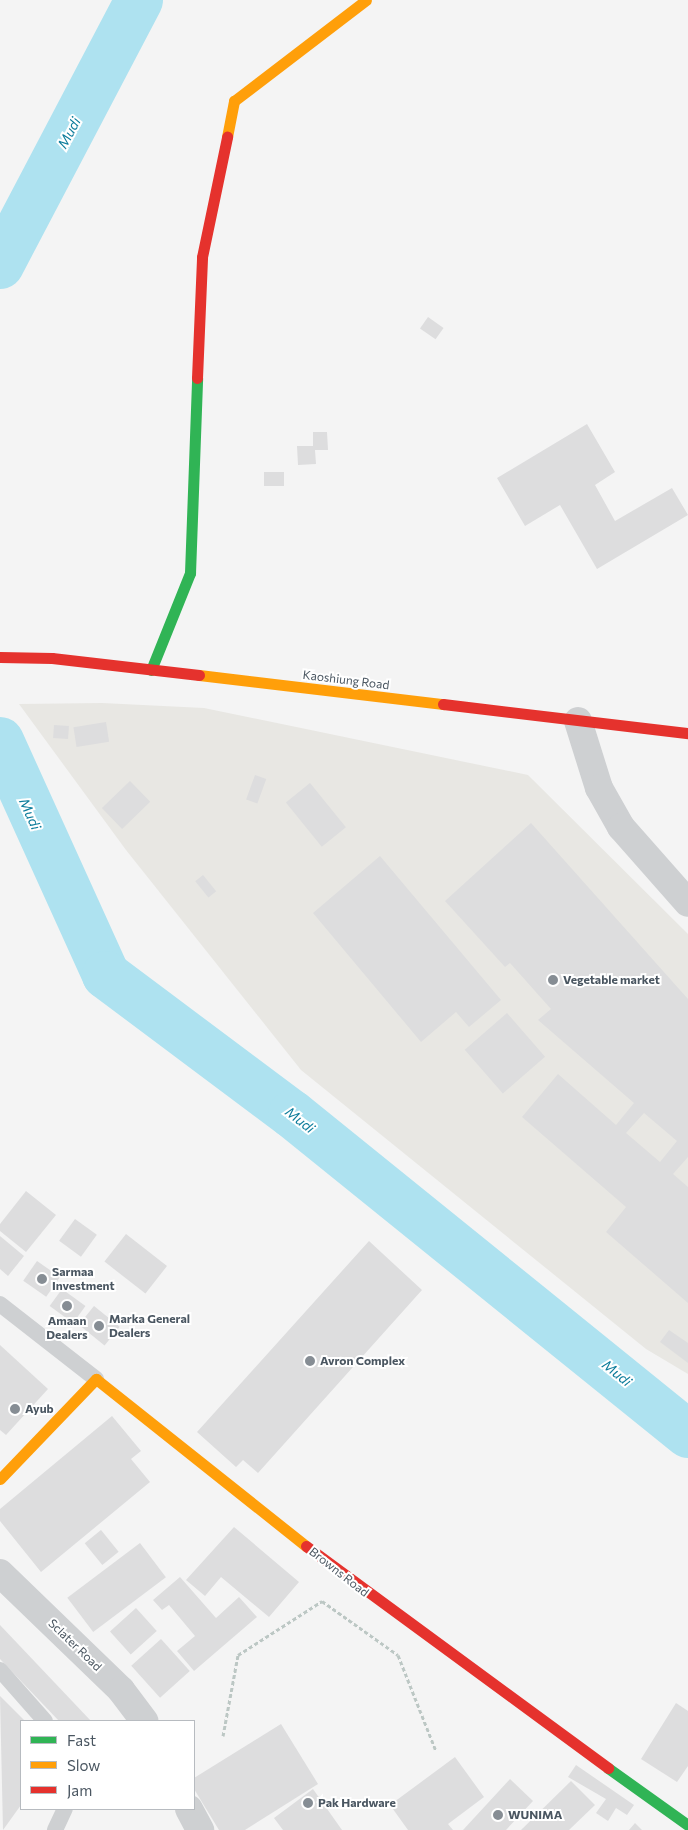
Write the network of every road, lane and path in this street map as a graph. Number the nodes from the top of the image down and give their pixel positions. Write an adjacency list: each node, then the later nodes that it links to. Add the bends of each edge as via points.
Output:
1 (366, 0): 3 (street, via 234,101 202,257 190,573)
2 (0, 657): 3 (street, Kaoshiung Road, via 52,658)
3 (151, 670): 4 (street, Kaoshiung Road)
4 (578, 721): 5 (street, Kaoshiung Road); 6 (street, via 600,788 621,827)
5 (688, 733)
6 (688, 903)
7 (0, 1304): 8 (lane, Browns Road)
8 (96, 1379): 9 (street); 18 (street, Browns Road, via 361,1590)
9 (0, 1479)
10 (0, 1573): 13 (street, Sclater Road, via 122,1690)
11 (0, 1670): 12 (lane)
12 (44, 1720)
13 (143, 1720)
14 (223, 1736): 15 (path, via 238,1655 322,1601 398,1655)
15 (436, 1752)
16 (65, 1810): 19 (lane)
17 (190, 1810): 20 (street)
18 (688, 1825)
19 (55, 1830)
20 (200, 1830)

